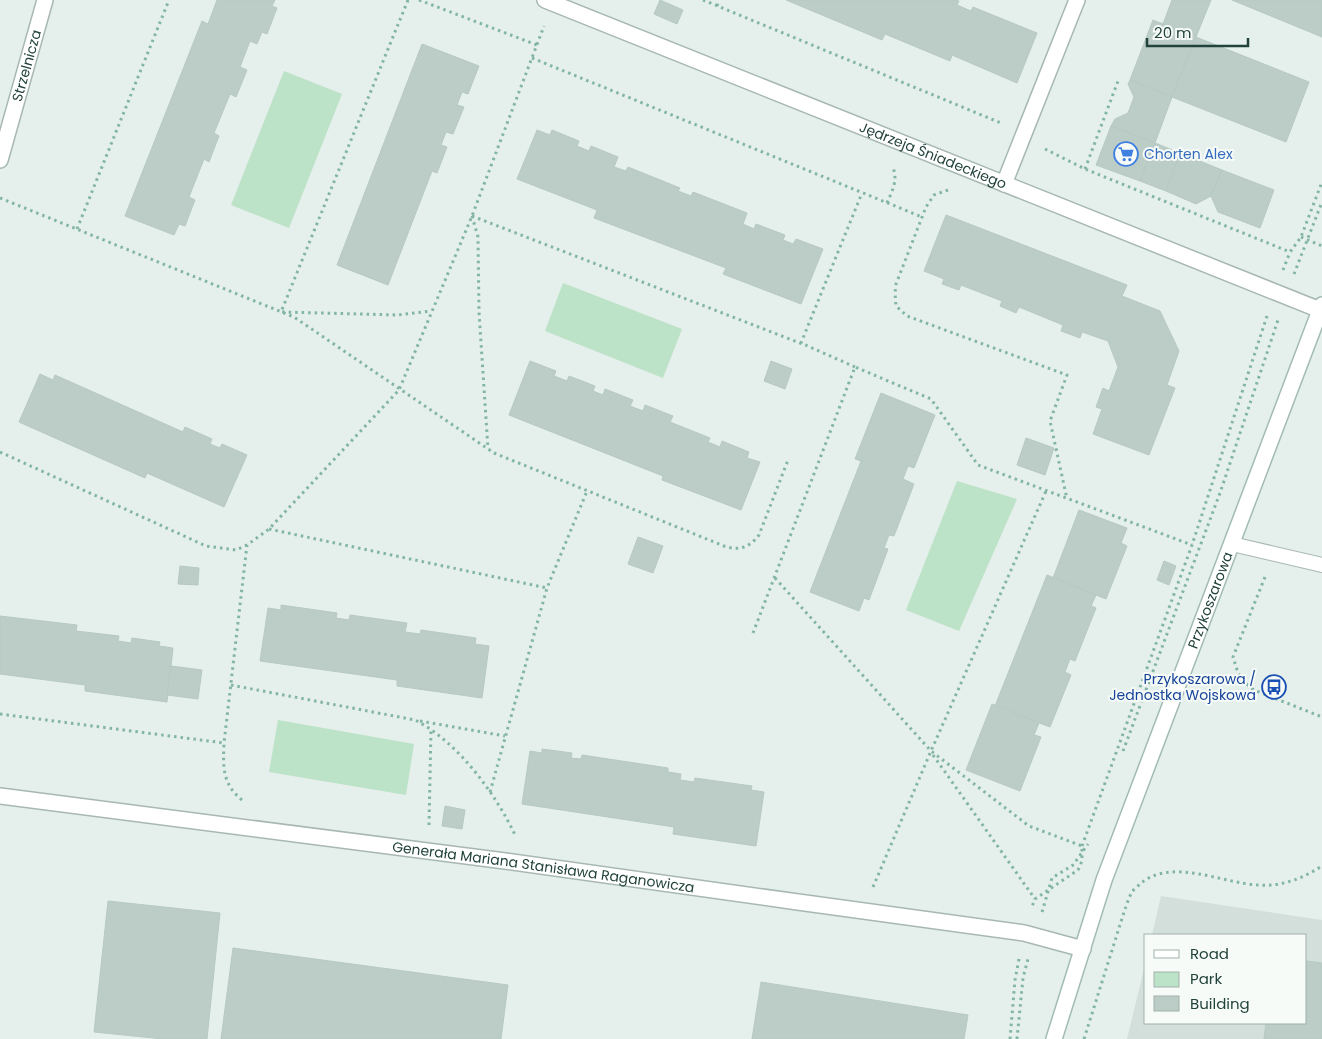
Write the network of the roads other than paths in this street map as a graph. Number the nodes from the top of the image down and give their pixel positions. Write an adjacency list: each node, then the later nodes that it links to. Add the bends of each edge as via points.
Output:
1 (45, 0): 4 (street, Strzelnicza)
2 (1077, 0): 5 (street)
3 (549, 2): 5 (street, Jędrzeja Śniadeckiego)
4 (0, 160)
5 (1004, 184): 6 (street, Jędrzeja Śniadeckiego, via 1280,294)
6 (1321, 307): 7 (street, Przykoszarowa)
7 (1232, 544): 8 (lane); 10 (street, Przykoszarowa, via 1104,880)
8 (1322, 565)
9 (0, 796): 10 (street, Generała Mariana Stanisława Raganowicza, via 505,861 1035,936)
10 (1083, 949): 11 (street, Przykoszarowa)
11 (1054, 1039)

